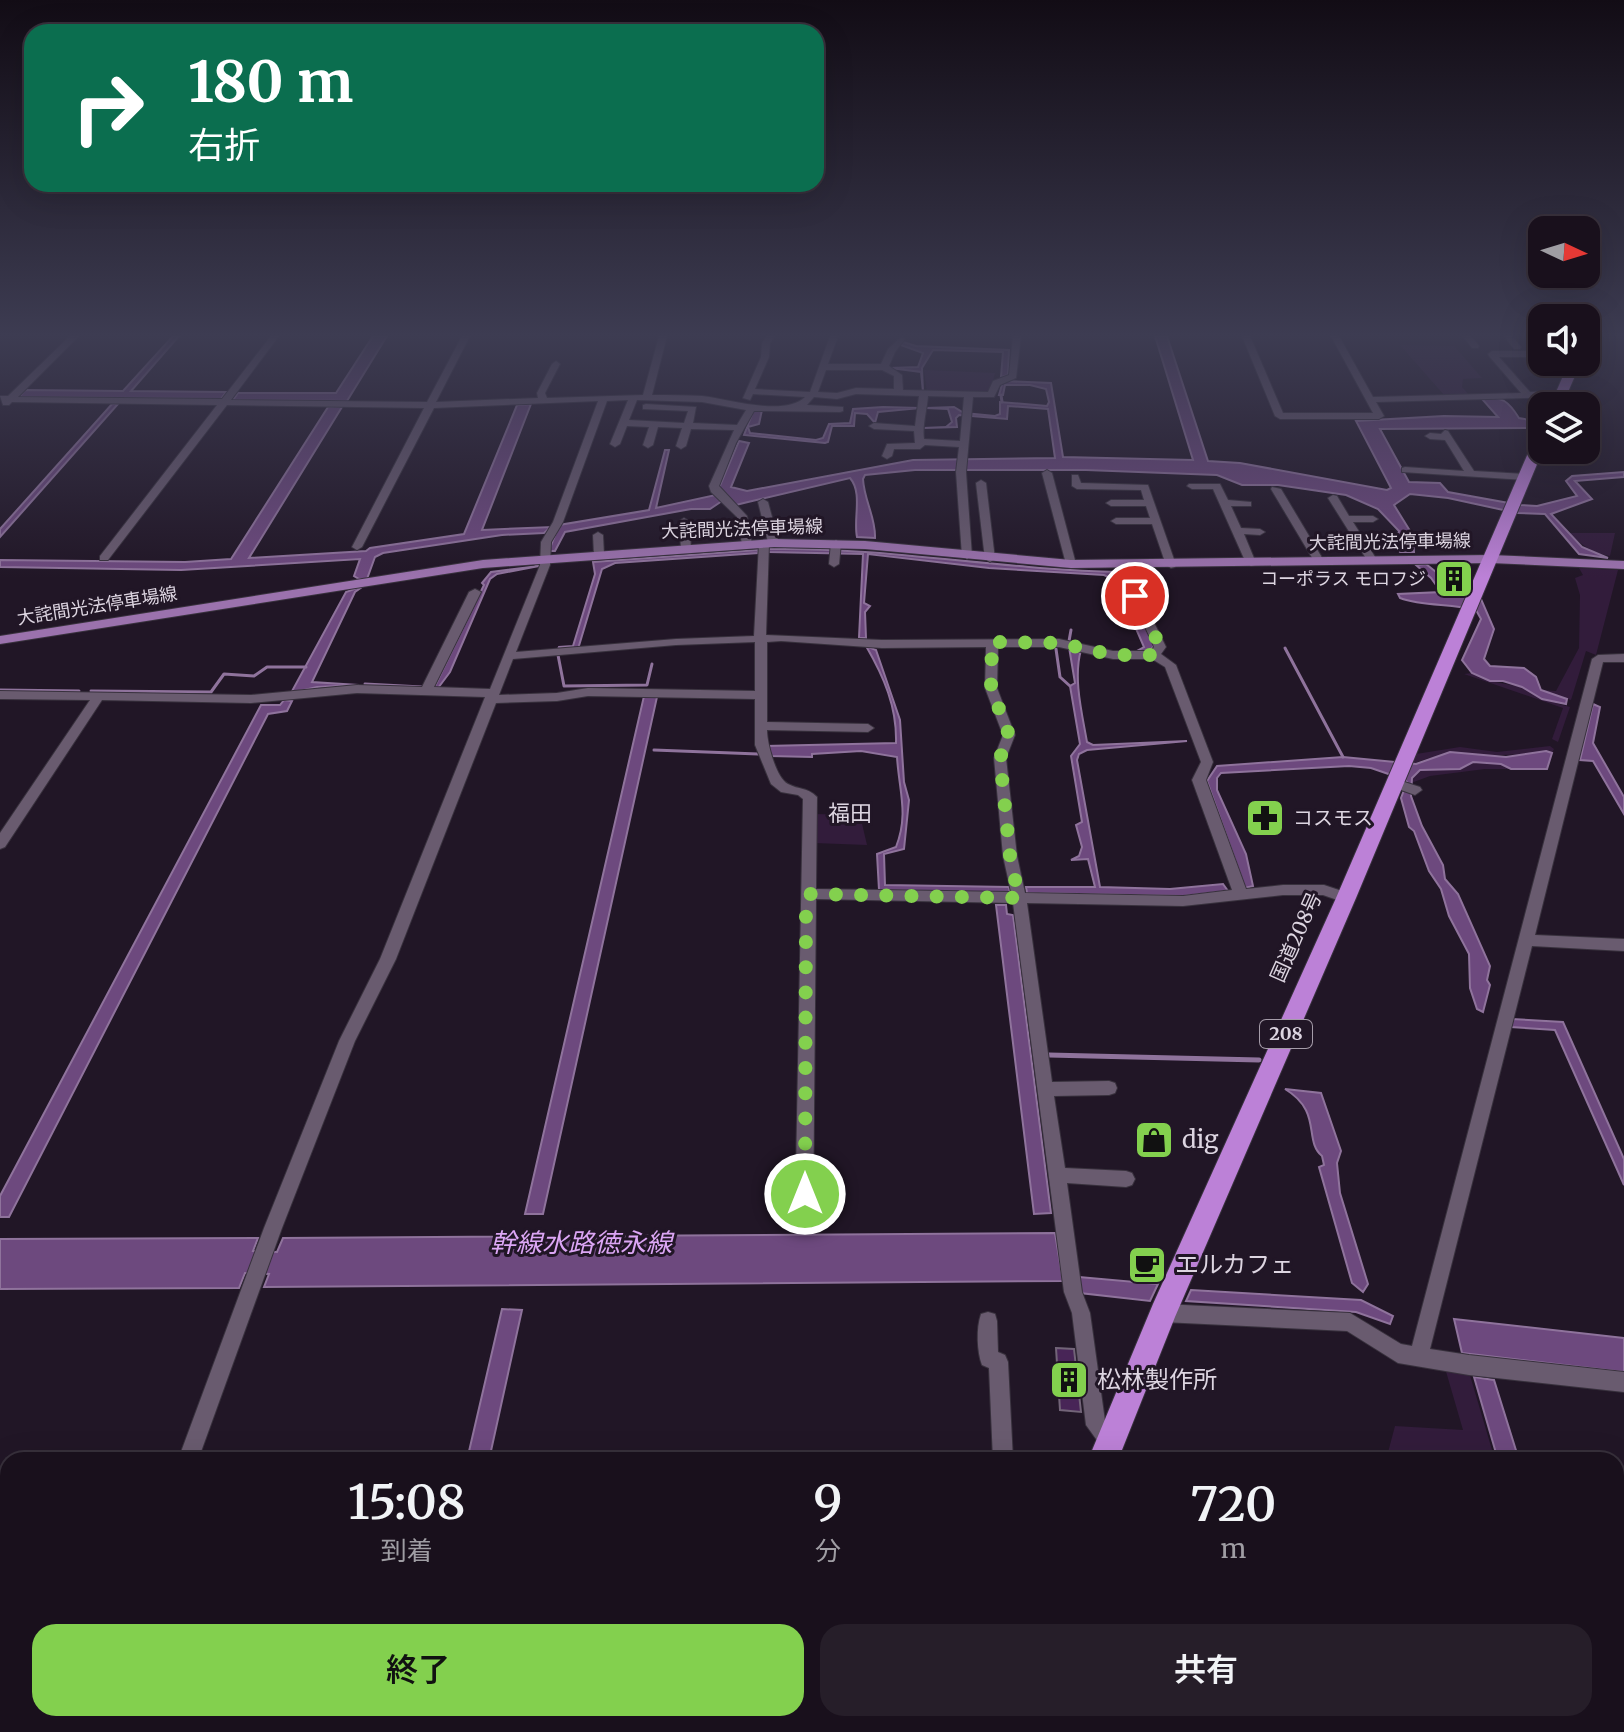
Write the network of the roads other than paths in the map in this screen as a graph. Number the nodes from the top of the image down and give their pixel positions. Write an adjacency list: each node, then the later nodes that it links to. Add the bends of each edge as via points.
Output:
1 (213, 417): 51 (street)
2 (424, 417): 47 (street)
3 (597, 417): 52 (street)
4 (626, 417): 9 (street)
5 (690, 417): 11 (street)
6 (745, 417): 13 (street)
7 (922, 417): 14 (street)
8 (967, 417): 18 (street)
9 (623, 423): 10 (street); 17 (street)
10 (654, 425): 11 (street); 19 (street)
11 (686, 426): 13 (street); 20 (street)
12 (874, 426): 14 (street)
13 (741, 428): 46 (street, via 714,486 742,516)
14 (918, 429): 16 (street)
15 (1430, 436): 24 (street, via 1446,435)
16 (920, 442): 18 (street); 21 (street, via 918,448 890,446)
17 (615, 444)
18 (964, 444): 50 (street)
19 (648, 445)
20 (681, 446)
21 (887, 456)
22 (1531, 464): 27 (highway, 国道208号 / 208)
23 (1405, 470): 24 (street)
24 (1470, 472): 27 (street)
25 (1047, 473): 58 (street)
26 (1075, 477): 34 (street, via 1077,486 1145,487)
27 (1525, 477): 54 (highway, 国道208号 / 208)
28 (981, 483): 53 (street)
29 (1192, 486): 35 (street, via 1217,486)
30 (1276, 489): 56 (street)
31 (1333, 498): 37 (street)
32 (763, 502): 45 (street)
33 (1111, 503): 34 (street)
34 (1151, 503): 41 (street)
35 (1224, 503): 36 (street); 42 (street)
36 (1247, 504)
37 (1347, 519): 38 (street); 55 (street)
38 (1373, 519)
39 (684, 521): 48 (street)
40 (1116, 521): 41 (street)
41 (1157, 521): 60 (street)
42 (1237, 531): 43 (street); 57 (street)
43 (1260, 532)
44 (598, 535): 49 (street)
45 (769, 543): 46 (main road, 大詫間光法停車場線); 50 (main road, 大詫間光法停車場線, via 835,552); 63 (street)
46 (747, 544): 48 (main road, 大詫間光法停車場線)
47 (357, 547)
48 (686, 548): 49 (main road, 大詫間光法停車場線)
49 (599, 555): 52 (main road, 大詫間光法停車場線)
50 (967, 556): 53 (main road, 大詫間光法停車場線)
51 (104, 558)
52 (544, 559): 64 (main road, 大詫間光法停車場線); 67 (street)
53 (990, 559): 58 (main road, 大詫間光法停車場線)
54 (1491, 559): 55 (main road, 大詫間光法停車場線); 61 (main road, 大詫間光法停車場線); 80 (highway, 国道208号 / 208, via 1404,786)
55 (1372, 560): 56 (main road, 大詫間光法停車場線)
56 (1319, 561): 57 (main road, 大詫間光法停車場線)
57 (1251, 563): 60 (main road, 大詫間光法停車場線)
58 (1071, 564): 59 (main road, 大詫間光法停車場線)
59 (1121, 565): 60 (main road, 大詫間光法停車場線); 66 (street, via 1160,647)
60 (1171, 565)
61 (1624, 565)
62 (475, 592): 69 (street)
63 (760, 638): 65 (street); 67 (street); 72 (street)
64 (0, 640)
65 (992, 642): 66 (street, via 1059,643 1113,655); 79 (street, via 991,688 1009,735 1000,758)
66 (1155, 655): 78 (street, via 1170,665 1207,762 1199,780)
67 (508, 656): 73 (street)
68 (1624, 658): 81 (street, via 1598,659)
69 (426, 692): 71 (street); 73 (street)
70 (0, 695): 71 (street)
71 (100, 695): 76 (street)
72 (761, 695): 73 (street); 74 (street)
73 (492, 696): 93 (street, via 388,959 347,1041)
74 (761, 726): 75 (street); 77 (street, via 761,745 778,784 810,797)
75 (868, 728)
76 (0, 844)
77 (809, 894): 79 (street); 87 (street)
78 (1241, 895): 79 (street, via 1183,901); 80 (street, via 1324,890)
79 (1019, 898): 84 (street)
80 (1346, 898): 88 (highway, 国道208号 / 208)
81 (1525, 940): 82 (street); 90 (street)
82 (1624, 945)
83 (1109, 1088): 84 (street)
84 (1046, 1089): 85 (street)
85 (1058, 1175): 86 (street); 92 (street, via 1096,1425)
86 (1126, 1179)
87 (804, 1223)
88 (1163, 1313): 90 (street, via 1350,1322 1398,1353); 92 (highway, 国道208号 / 208)
89 (988, 1321): 94 (street, via 989,1358 998,1362)
90 (1419, 1356): 91 (street)
91 (1624, 1382)
92 (1107, 1451)
93 (191, 1452)
94 (1003, 1452)

